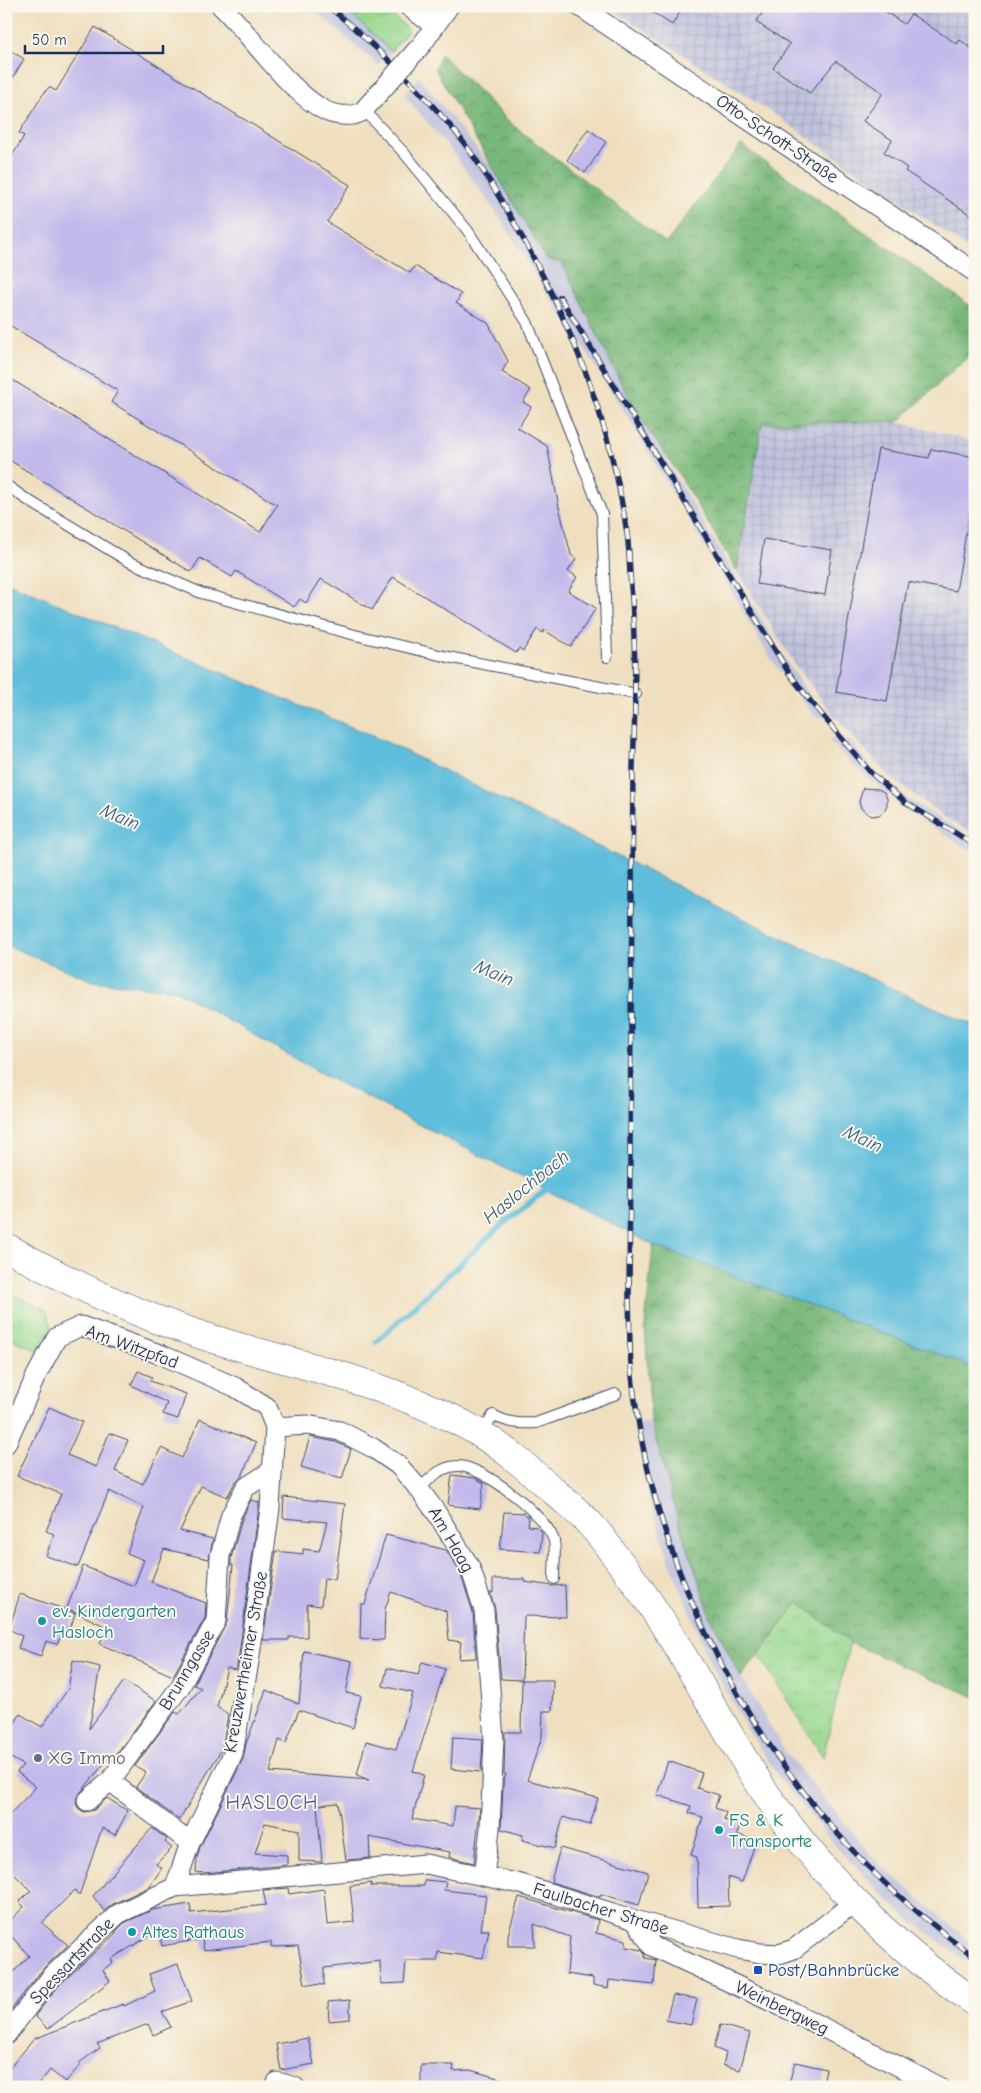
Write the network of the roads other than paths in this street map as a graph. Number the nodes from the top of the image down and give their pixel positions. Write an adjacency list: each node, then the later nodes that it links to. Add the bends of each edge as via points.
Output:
1 (221, 6): 6 (street, via 307,99 325,111 340,115 353,115)
2 (408, 6): 5 (street)
3 (449, 6): 5 (street)
4 (579, 6): 7 (street, Otto-Schott-Straße)
5 (434, 26): 6 (street, bridge)
6 (368, 105): 9 (lane, via 468,231 527,322 602,514)
7 (975, 272)
8 (6, 484): 10 (lane, via 128,561 201,592 448,657)
9 (607, 657)
10 (636, 694)
11 (6, 1247): 14 (main road, via 76,1285 156,1319 206,1337 357,1380 429,1407)
12 (616, 1394): 14 (lane, via 536,1423 506,1422 493,1415)
13 (274, 1427): 15 (street, Am Witzpfad, via 267,1407 235,1387 162,1355 81,1326 57,1337); 16 (street, Kreuzwertheimer Straße); 17 (street, Am Haag, via 307,1425 340,1431 374,1448 398,1465)
14 (481, 1435): 24 (main road, via 531,1471 589,1523 630,1574 752,1772 802,1842)
15 (6, 1444)
16 (270, 1471): 19 (street, Brunngasse, via 245,1488 231,1514 220,1556 216,1621 180,1687); 21 (street, Kreuzwertheimer Straße, via 270,1508 252,1646 233,1754)
17 (419, 1489): 18 (lane, via 440,1470 459,1466 492,1478 547,1526 554,1541); 22 (street, Am Haag, via 470,1567 484,1610 494,1740 490,1829)
18 (554, 1579)
19 (110, 1781): 20 (street, Brunngasse); 21 (street)
20 (87, 1801)
21 (190, 1843): 23 (street, Kreuzwertheimer Straße)
22 (484, 1876): 23 (street, Faulbacher Straße, via 426,1864); 25 (street, Faulbacher Straße)
23 (175, 1887): 27 (street, Spessartstraße, via 118,1914 51,1977)
24 (855, 1902): 25 (street, Faulbacher Straße, via 794,1949 779,1954 738,1949); 26 (main road, via 907,1951)
25 (635, 1920): 28 (street, Weinbergweg, via 652,1946 789,2010)
26 (975, 2002)
27 (6, 2035)
28 (939, 2087)

